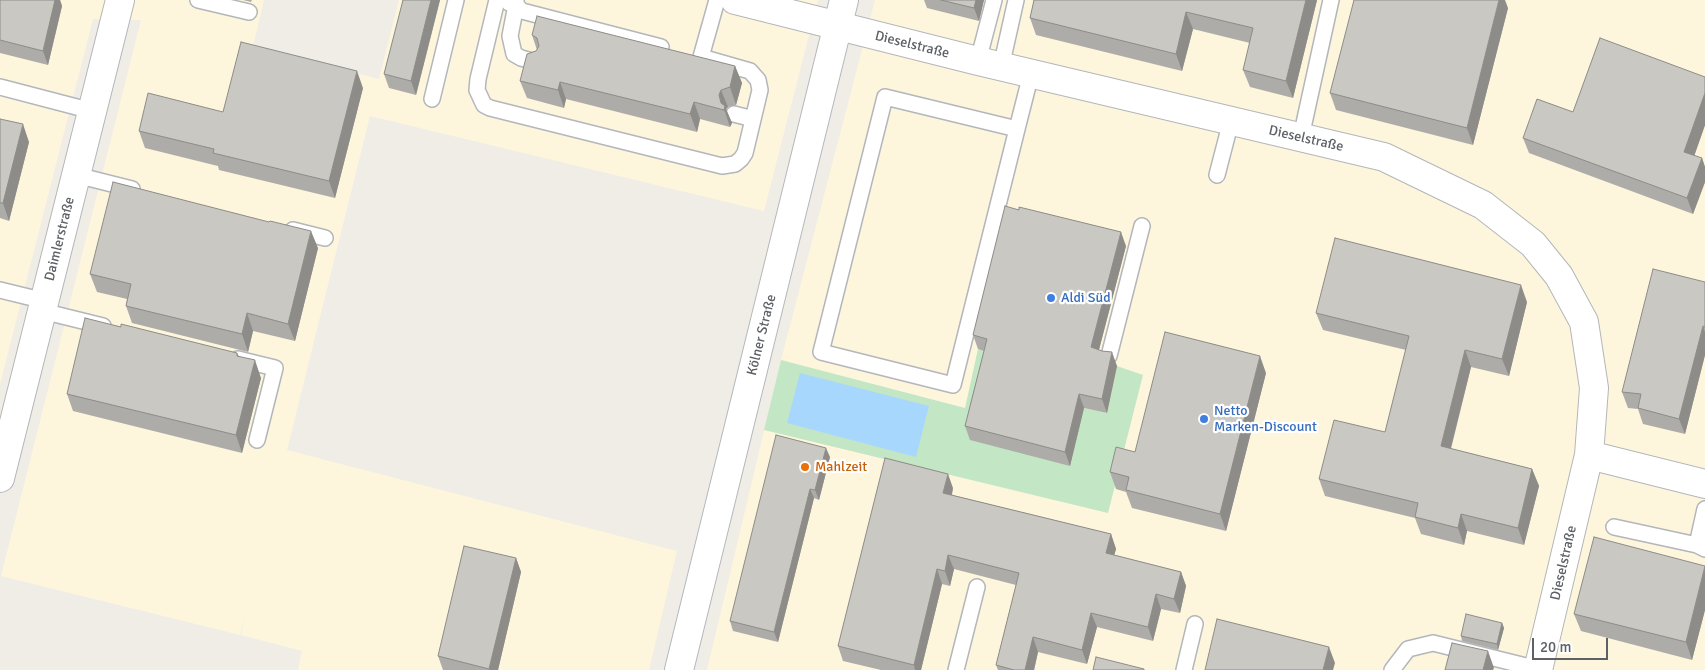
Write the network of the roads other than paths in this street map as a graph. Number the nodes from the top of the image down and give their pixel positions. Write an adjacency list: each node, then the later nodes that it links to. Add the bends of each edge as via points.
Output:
1 (120, 0): 21 (street, Daimlerstraße)
2 (198, 0): 13 (lane)
3 (456, 0): 20 (lane)
4 (491, 0): 5 (lane)
5 (497, 0): 12 (lane); 23 (lane, via 478,79 479,96 490,108 722,166 735,164 745,153)
6 (717, 0): 15 (lane)
7 (734, 0): 14 (street, Dieselstraße)
8 (844, 0): 14 (street, Kölner Straße)
9 (994, 0): 17 (lane)
10 (1016, 0): 17 (lane)
11 (1331, 0): 26 (lane)
12 (516, 2): 15 (lane, via 522,11); 16 (lane, via 511,47 514,54)
13 (249, 12)
14 (837, 26): 17 (street, Dieselstraße); 48 (street, Kölner Straße)
15 (701, 57): 23 (lane, via 750,71 758,80 760,90)
16 (536, 62)
17 (989, 64): 18 (street, Dieselstraße)
18 (1030, 74): 24 (street, Dieselstraße); 25 (lane)
19 (0, 87): 21 (lane)
20 (432, 99)
21 (92, 111): 27 (street, Daimlerstraße)
22 (734, 114): 23 (lane)
23 (753, 119)
24 (1231, 121): 26 (street, Dieselstraße); 28 (lane)
25 (1017, 129): 25 (lane, via 953,385 821,352 885,97)
26 (1300, 137): 39 (street, Dieselstraße, via 1384,157 1484,205 1533,244 1559,276 1584,322 1594,388)
27 (76, 175): 29 (lane); 34 (street, Daimlerstraße)
28 (1217, 176)
29 (143, 192)
30 (277, 226): 32 (lane)
31 (1142, 226): 37 (lane)
32 (325, 238)
33 (0, 290): 34 (lane)
34 (43, 306): 35 (lane); 40 (street, Daimlerstraße)
35 (119, 330)
36 (226, 356): 38 (lane, via 274,368)
37 (1109, 356)
38 (258, 440)
39 (1589, 455): 41 (street); 47 (street, Dieselstraße)
40 (0, 478)
41 (1705, 484)
42 (1705, 509): 44 (lane)
43 (1614, 527): 44 (lane)
44 (1701, 547)
45 (976, 587): 49 (lane)
46 (1195, 624): 50 (lane)
47 (1538, 669): 51 (lane, via 1433,643 1408,649)
48 (680, 670)
49 (956, 670)
50 (1184, 670)
51 (1392, 670)

